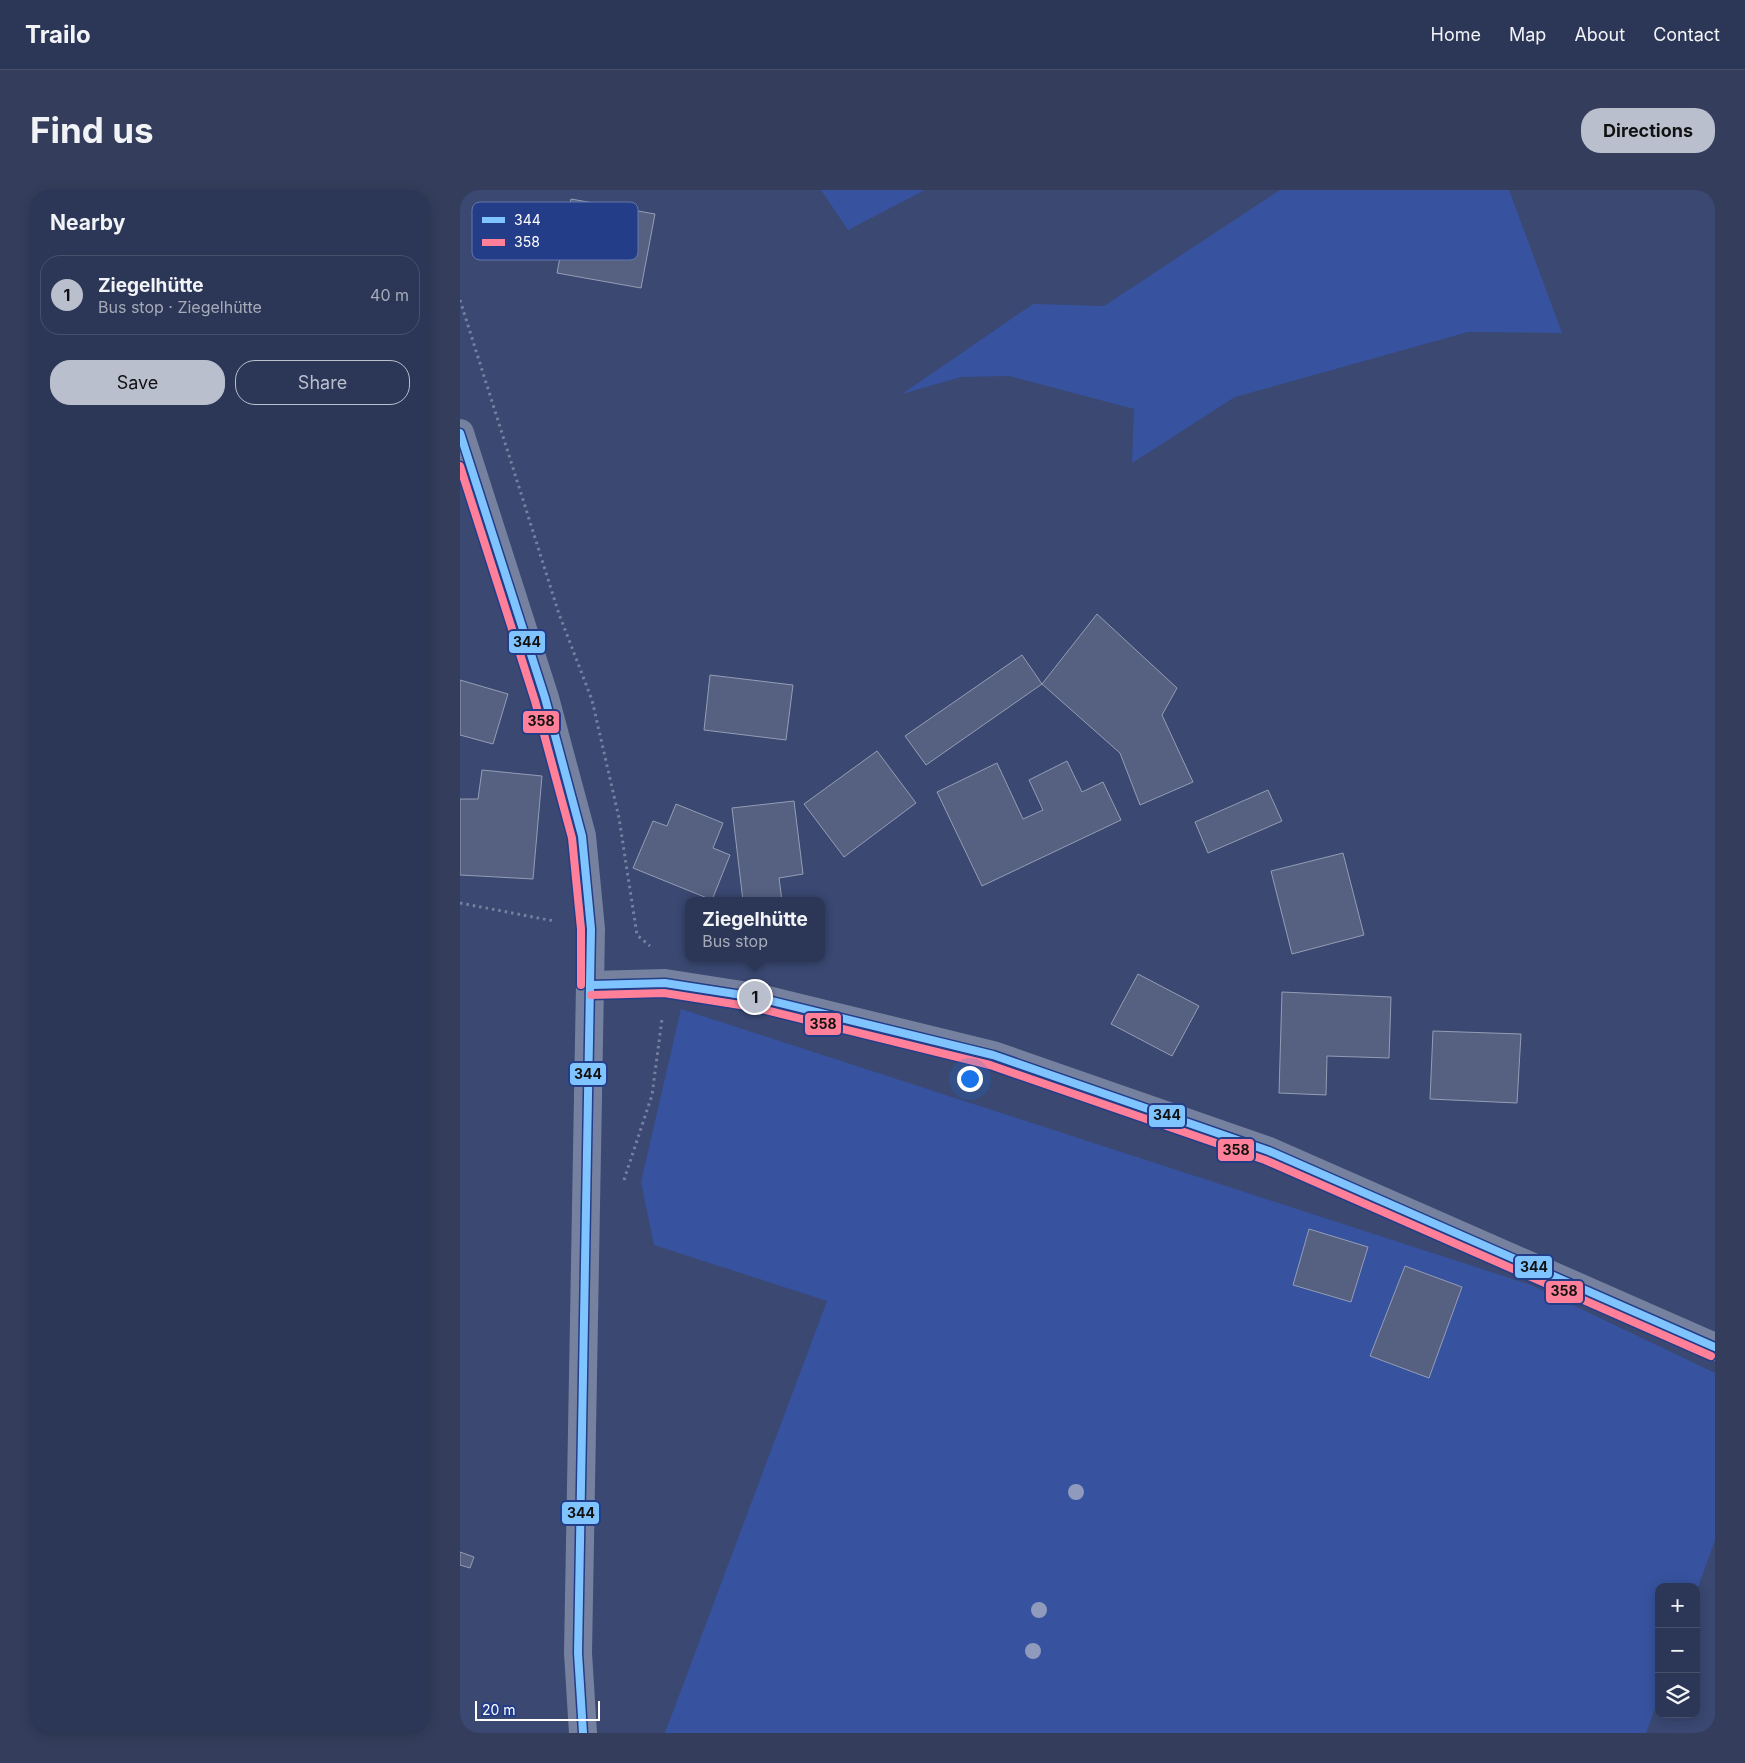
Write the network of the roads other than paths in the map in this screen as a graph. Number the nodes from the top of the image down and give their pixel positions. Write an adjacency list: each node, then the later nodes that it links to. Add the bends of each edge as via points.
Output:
1 (460, 433): 2 (street, via 545,698 582,836 591,929)
2 (591, 985): 3 (street, via 665,983 755,997 1002,1058 1269,1151); 4 (street, via 578,1654)
3 (1715, 1347)
4 (583, 1733)

